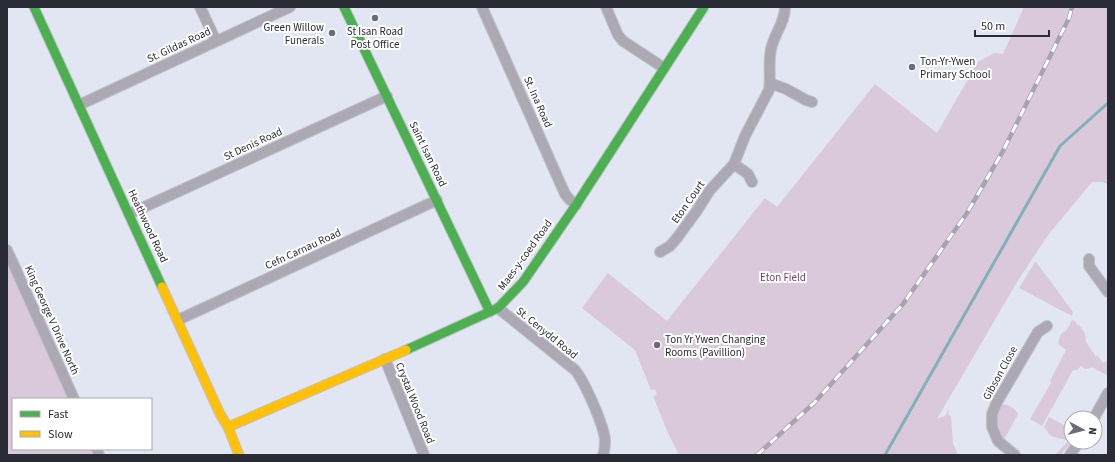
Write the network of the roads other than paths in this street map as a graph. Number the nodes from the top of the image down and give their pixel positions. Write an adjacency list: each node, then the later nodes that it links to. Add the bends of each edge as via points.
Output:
1 (34, 7): 14 (street, Heathwood Road)
2 (200, 7): 9 (street)
3 (290, 7): 9 (street, St. Gildas Road)
4 (344, 7): 12 (street, Saint Isan Road)
5 (482, 7): 18 (street, St. Ina Road, via 565,194)
6 (606, 7): 10 (street, via 623,41)
7 (704, 7): 10 (street, Maes-y-coed Road)
8 (785, 7): 11 (street, Eton Court, via 785,14 771,48)
9 (216, 41): 14 (street, St. Gildas Road)
10 (664, 68): 18 (street, Maes-y-coed Road)
11 (770, 83): 13 (street); 15 (street, Eton Court, via 766,97 745,136)
12 (386, 96): 17 (street, Saint Isan Road); 19 (street, St Denis Road)
13 (812, 102)
14 (79, 105): 19 (street, Heathwood Road)
15 (734, 164): 16 (street, via 748,174); 21 (street, Eton Court, via 710,190 677,238)
16 (752, 182)
17 (437, 200): 24 (street, Saint Isan Road); 25 (street, Cefn Carnau Road)
18 (576, 205): 24 (street, Maes-y-coed Road, via 523,282 508,300)
19 (129, 214): 25 (street, Heathwood Road)
20 (7, 250): 29 (street, King George V Drive North)
21 (660, 252)
22 (1089, 259): 23 (street, via 1089,266)
23 (1108, 292)
24 (494, 310): 27 (street, Maes-y-coed Road); 34 (street, St. Cenydd Road, via 575,370 581,378 603,431)
25 (178, 320): 31 (street, Heathwood Road)
26 (1047, 326): 35 (street, Gibson Close, via 1038,332 992,414 992,427 998,441)
27 (385, 359): 31 (street, Maes-y-coed Road); 33 (street, Crystal Wood Road)
28 (1108, 393): 30 (street)
29 (74, 398)
30 (1104, 409)
31 (228, 428): 32 (street, Heathwood Road)
32 (239, 455)
33 (424, 455)
34 (603, 455)
35 (1015, 455)

